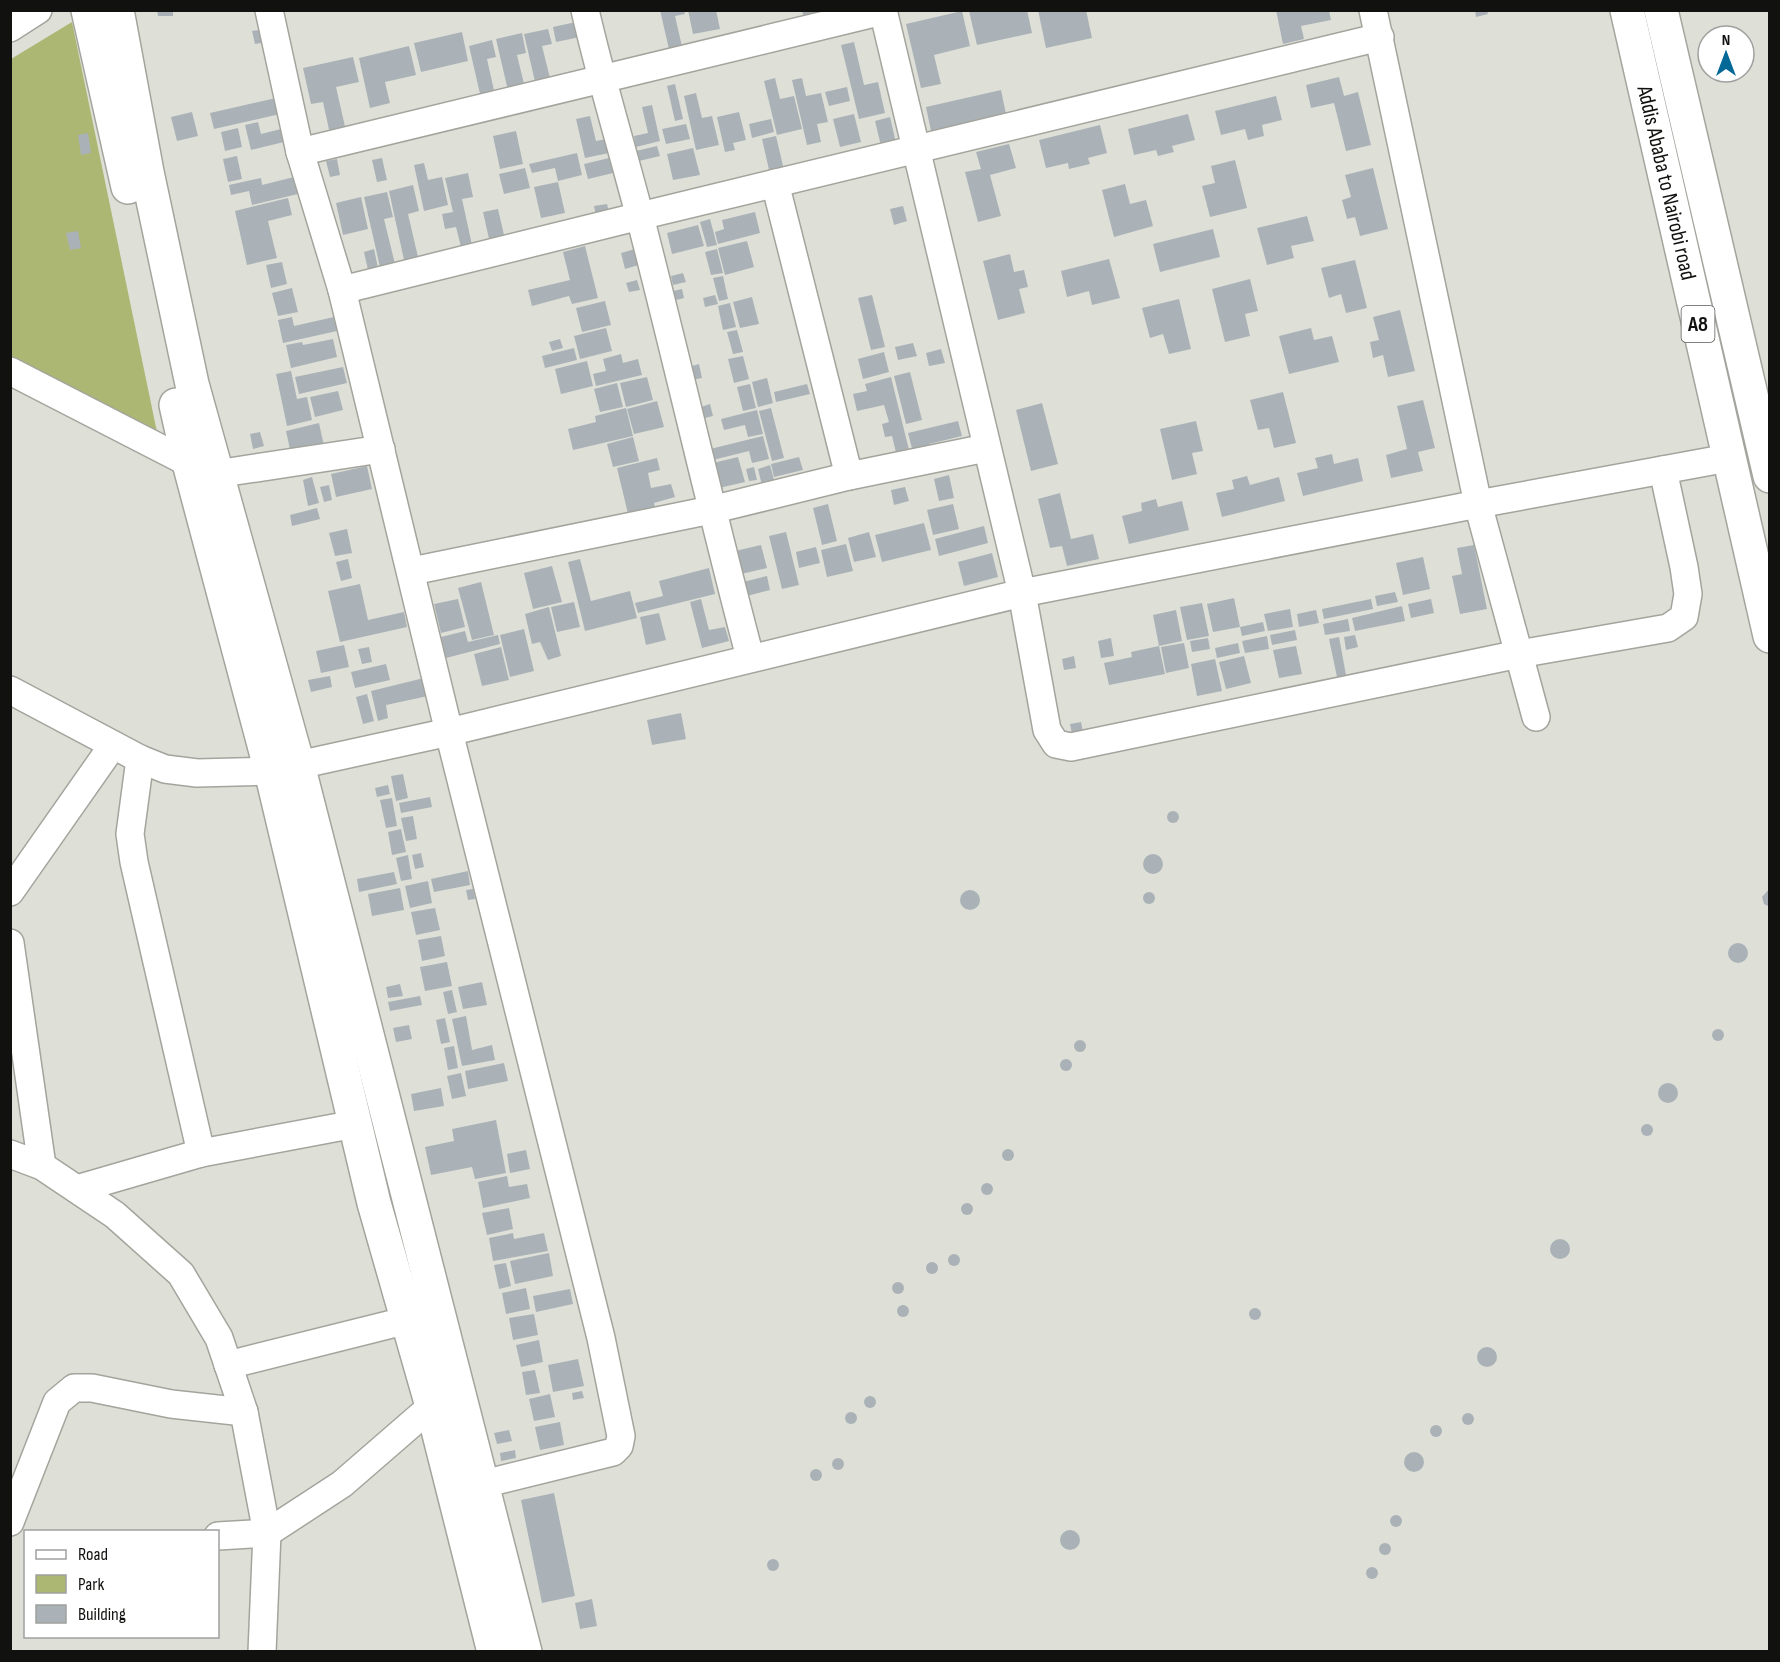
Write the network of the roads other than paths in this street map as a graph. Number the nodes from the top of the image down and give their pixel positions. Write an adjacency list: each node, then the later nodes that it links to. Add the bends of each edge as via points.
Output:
1 (38, 10): 10 (street)
2 (88, 10): 22 (main road)
3 (117, 10): 22 (main road, via 192,384)
4 (269, 10): 14 (street)
5 (585, 10): 12 (street)
6 (1373, 10): 11 (street)
7 (1627, 10): 21 (main road, Addis Ababa to Nairobi road / A8)
8 (1661, 10): 25 (main road, Addis Ababa to Nairobi road / A8)
9 (883, 11): 12 (street); 13 (street)
10 (10, 28)
11 (1380, 37): 13 (street); 26 (street)
12 (601, 78): 14 (street); 16 (street)
13 (916, 149): 15 (street); 19 (street)
14 (300, 152): 17 (street)
15 (775, 183): 16 (street); 24 (street)
16 (640, 216): 17 (street); 27 (street)
17 (342, 290): 20 (street)
18 (10, 371): 22 (street)
19 (986, 448): 24 (street); 29 (street)
20 (381, 449): 22 (street); 28 (street)
21 (1728, 458): 23 (street); 30 (main road, Addis Ababa to Nairobi road / A8)
22 (203, 469): 38 (main road)
23 (1663, 470): 26 (street); 31 (street, via 1688,594 1684,617 1668,628)
24 (849, 476): 27 (street)
25 (1770, 476)
26 (1478, 504): 29 (street); 31 (street)
27 (711, 510): 28 (street); 32 (street)
28 (411, 571): 35 (street)
29 (1022, 593): 31 (street, via 1047,730 1056,744 1071,747); 32 (street)
30 (1770, 636)
31 (1520, 654): 34 (street)
32 (750, 657): 35 (street)
33 (10, 690): 36 (street)
34 (1536, 717)
35 (449, 732): 38 (street); 51 (street, via 601,1338 621,1436 613,1452)
36 (113, 745): 37 (street); 39 (street)
37 (140, 759): 38 (street, via 165,769 197,772); 43 (street, via 130,834 134,862)
38 (285, 768): 42 (main road); 51 (main road)
39 (10, 892)
40 (10, 943): 41 (street)
41 (17, 1028): 45 (street)
42 (355, 1124): 43 (street); 47 (main road)
43 (201, 1153): 46 (street)
44 (10, 1154): 45 (street)
45 (42, 1166): 46 (street)
46 (77, 1189): 48 (street, via 115,1215 181,1274 219,1338)
47 (408, 1320): 48 (street); 49 (main road)
48 (228, 1365): 50 (street)
49 (432, 1406): 53 (street, via 342,1484); 56 (main road)
50 (244, 1412): 52 (street, via 74,1388 57,1402); 53 (street)
51 (483, 1484): 57 (main road)
52 (10, 1522)
53 (267, 1533): 54 (street); 55 (street)
54 (219, 1536)
55 (262, 1652)
56 (494, 1652)
57 (525, 1652)

